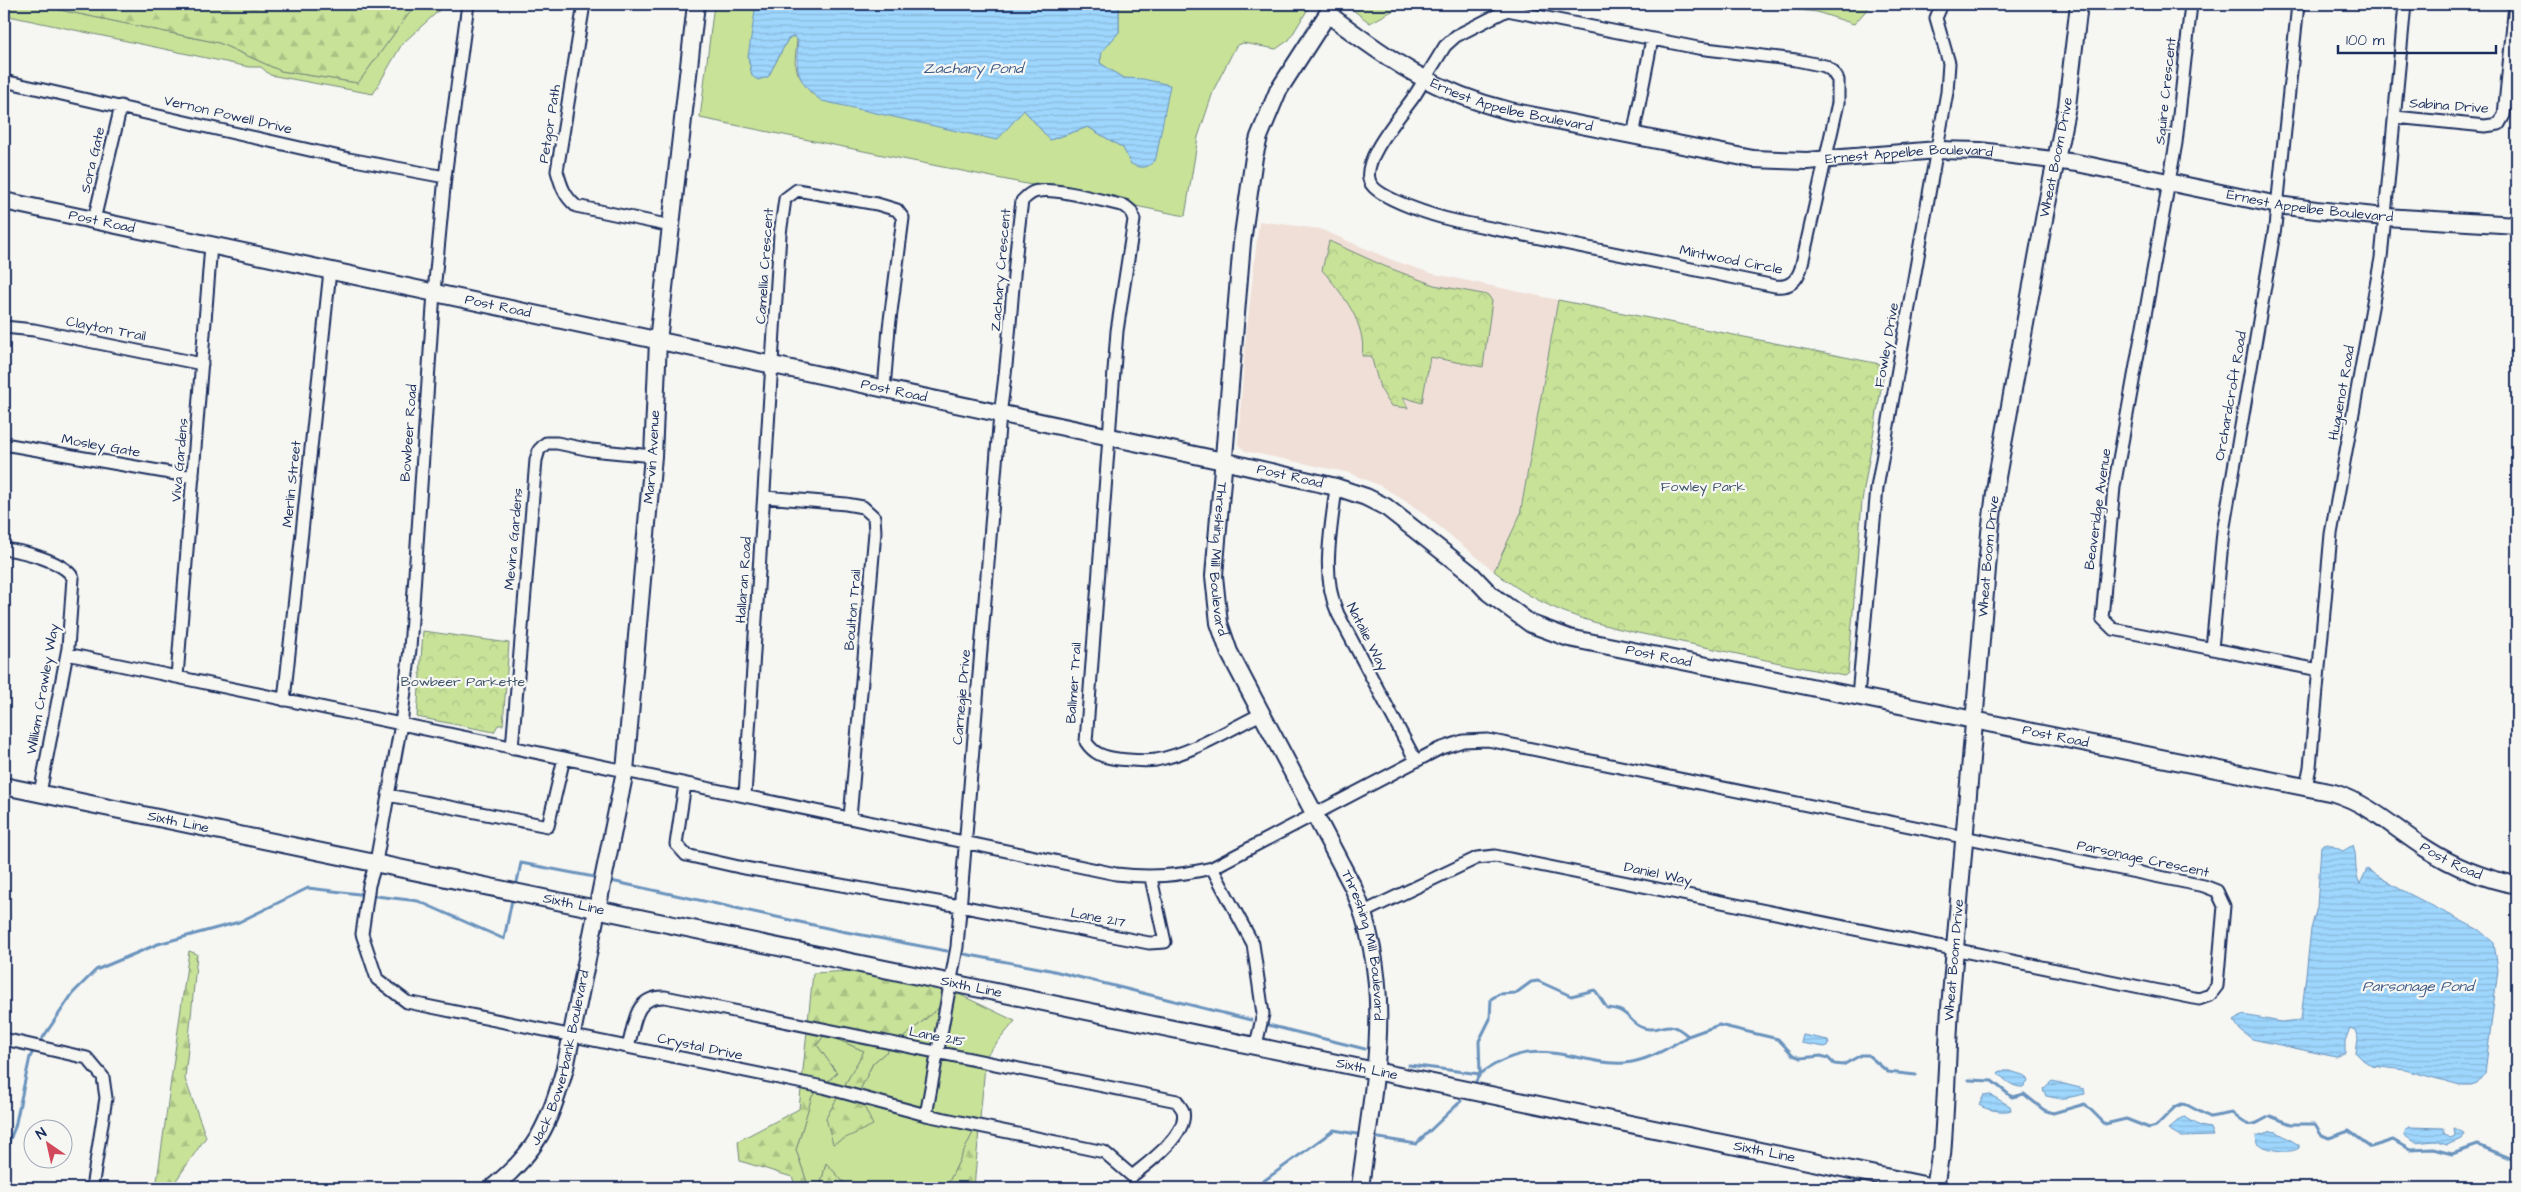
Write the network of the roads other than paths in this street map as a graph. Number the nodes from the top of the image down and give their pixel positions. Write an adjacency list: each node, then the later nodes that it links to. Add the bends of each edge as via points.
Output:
1 (468, 4): 20 (street, Bowbeer Road)
2 (584, 4): 27 (street, Petgor Path, via 557,171 562,188 567,199 576,206)
3 (693, 4): 27 (street, Marvin Avenue)
4 (1942, 4): 17 (street, Fowley Drive, via 1936,18 1949,62)
5 (2079, 4): 19 (street, Wheat Boom Drive, via 2071,86)
6 (2191, 4): 21 (street, Squire Crescent)
7 (2298, 4): 23 (street, Orchardcroft Road)
8 (2405, 4): 15 (street, Huguenot Road)
9 (2514, 4): 15 (street, Sabina Drive, via 2504,115 2499,124 2485,126)
10 (1331, 9): 12 (street, Ernest Appelbe Boulevard, via 1376,51); 40 (street, Threshing Mill Boulevard, via 1278,91 1261,130 1254,157 1242,242)
11 (1652, 39): 12 (street, Mintwood Circle, via 1506,10 1456,36 1445,46); 16 (street); 18 (street, Mintwood Circle, via 1703,49 1796,60 1828,68 1838,80 1840,92)
12 (1424, 81): 16 (street, Ernest Appelbe Boulevard, via 1493,107); 18 (street, Mintwood Circle, via 1386,133 1369,171 1370,181 1381,193 1449,219 1757,282 1788,286 1798,277)
13 (4, 82): 14 (street, Vernon Powell Drive)
14 (121, 106): 20 (street, Vernon Powell Drive); 25 (street, Sora Gate)
15 (2395, 117): 24 (street, Huguenot Road)
16 (1633, 136): 18 (street, Ernest Appelbe Boulevard, via 1753,159)
17 (1937, 150): 18 (street, Ernest Appelbe Boulevard); 19 (street, Ernest Appelbe Boulevard, via 1980,150); 49 (street, Fowley Drive, via 1877,488)
18 (1826, 160)
19 (2056, 160): 21 (street, Ernest Appelbe Boulevard); 52 (street, Wheat Boom Drive, via 1997,477)
20 (445, 177): 30 (street, Bowbeer Road)
21 (2169, 182): 23 (street, Ernest Appelbe Boulevard); 45 (street, Beaveridge Avenue, via 2114,487 2101,611 2102,618 2113,629)
22 (4, 201): 25 (street, Post Road)
23 (2278, 204): 24 (street, Ernest Appelbe Boulevard); 45 (street, Orchardcroft Road, via 2225,518)
24 (2385, 217): 26 (street, Ernest Appelbe Boulevard); 47 (street, Huguenot Road, via 2381,258 2332,534)
25 (94, 220): 28 (street, Post Road)
26 (2517, 225)
27 (671, 226): 32 (street, Marvin Avenue)
28 (211, 245): 29 (street, Post Road); 33 (street, Viva Gardens)
29 (330, 271): 30 (street, Post Road); 50 (street, Merlin Street)
30 (434, 292): 32 (street, Post Road); 53 (street, Bowbeer Road, via 410,649)
31 (4, 327): 33 (street, Clayton Trail, via 34,330)
32 (658, 341): 34 (street, Post Road); 39 (street, Marvin Avenue)
33 (202, 364): 41 (street, Viva Gardens)
34 (773, 366): 35 (street, Post Road); 35 (street, Camellia Crescent, via 779,242 785,199 797,190 877,204 897,210 904,218 888,328); 43 (street, Hallaran Road)
35 (884, 389): 36 (street, Post Road)
36 (1000, 414): 37 (street, Post Road); 37 (street, Zachary Crescent, via 1022,200 1037,191 1094,199 1125,206 1134,220 1117,331); 67 (street, Carnegie Drive)
37 (1109, 436): 40 (street, Post Road); 51 (street, Ballmer Trail, via 1086,742 1093,752 1107,757 1156,760 1199,745)
38 (4, 444): 41 (street, Mosley Gate)
39 (653, 456): 54 (street, Mevira Gardens, via 590,450 557,443 546,443 539,450); 57 (street, Marvin Avenue)
40 (1223, 461): 42 (street, Post Road); 51 (street, Threshing Mill Boulevard, via 1214,576 1219,623 1229,652)
41 (193, 477): 48 (street, Viva Gardens)
42 (1336, 487): 49 (street, Post Road, via 1366,497 1392,512 1531,624 1569,638); 56 (street, Natalie Way, via 1329,558 1332,599)
43 (765, 497): 63 (street, Hallaran Road); 65 (street, Boulton Trail, via 863,507 874,517)
44 (4, 549): 46 (street, William Crawley Way, via 54,562 73,578)
45 (2212, 649): 47 (street, Beaveridge Avenue)
46 (67, 654): 48 (street); 61 (street, William Crawley Way)
47 (2319, 670): 60 (street, Huguenot Road)
48 (177, 677): 50 (street)
49 (1858, 696): 52 (street, Post Road)
50 (284, 700): 53 (street)
51 (1261, 714): 64 (street, Threshing Mill Boulevard)
52 (1975, 720): 60 (street, Post Road); 66 (street, Wheat Boom Drive)
53 (401, 724): 54 (street); 62 (street, Bowbeer Road)
54 (512, 748): 55 (street)
55 (564, 758): 57 (street); 62 (street, via 548,826)
56 (1416, 761): 64 (street); 66 (street, via 1463,741 1500,740)
57 (626, 771): 58 (street); 73 (street, Marvin Avenue)
58 (685, 784): 63 (street); 72 (street, via 676,844 686,855)
59 (4, 786): 61 (street, Sixth Line)
60 (2306, 787): 71 (street, Post Road, via 2343,796 2366,806 2424,848 2455,865)
61 (40, 793): 68 (street, Sixth Line)
62 (388, 795): 68 (street, Bowbeer Road)
63 (745, 796): 65 (street)
64 (1313, 814): 69 (street); 74 (street, Threshing Mill Boulevard)
65 (850, 818): 67 (street)
66 (1965, 838): 75 (street, Wheat Boom Drive); 75 (street, Parsonage Crescent, via 2217,891 2224,906 2218,981 2205,999 2193,999)
67 (965, 842): 70 (street, via 1116,874); 72 (street, Carnegie Drive)
68 (376, 862): 73 (street, Sixth Line); 77 (street, Crystal Drive, via 362,934 377,979 407,1002)
69 (1212, 868): 70 (street); 79 (street, via 1253,944 1263,1014)
70 (1151, 878): 72 (street, Lane 217, via 1165,942 1149,943)
71 (2517, 885)
72 (960, 906): 76 (street, Carnegie Drive)
73 (597, 908): 76 (street, Sixth Line); 77 (street, Jack Bowerbank Boulevard)
74 (1364, 912): 75 (street, Daniel Way, via 1477,858 1495,856); 82 (street, Threshing Mill Boulevard, via 1379,989)
75 (1955, 951): 88 (street, Wheat Boom Drive)
76 (952, 983): 79 (street, Sixth Line); 81 (street, Carnegie Drive)
77 (571, 1037): 80 (street, Crystal Drive); 86 (street, Jack Bowerbank Boulevard, via 555,1104 544,1130 532,1150)
78 (4, 1039): 85 (street, via 86,1058 103,1077 106,1098)
79 (1256, 1045): 82 (street, Sixth Line)
80 (628, 1047): 81 (street, Lane 215, via 639,1006 657,997); 83 (street, Crystal Drive, via 824,1087)
81 (938, 1053): 83 (street, Carnegie Drive); 84 (street, Lane 215, via 1176,1101 1183,1112 1180,1130 1152,1161)
82 (1376, 1070): 87 (street, Threshing Mill Boulevard); 88 (street, Sixth Line)
83 (926, 1114): 84 (street, Crystal Drive, via 1104,1152)
84 (1132, 1176)
85 (92, 1188)
86 (492, 1188)
87 (1360, 1188)
88 (1936, 1188)

